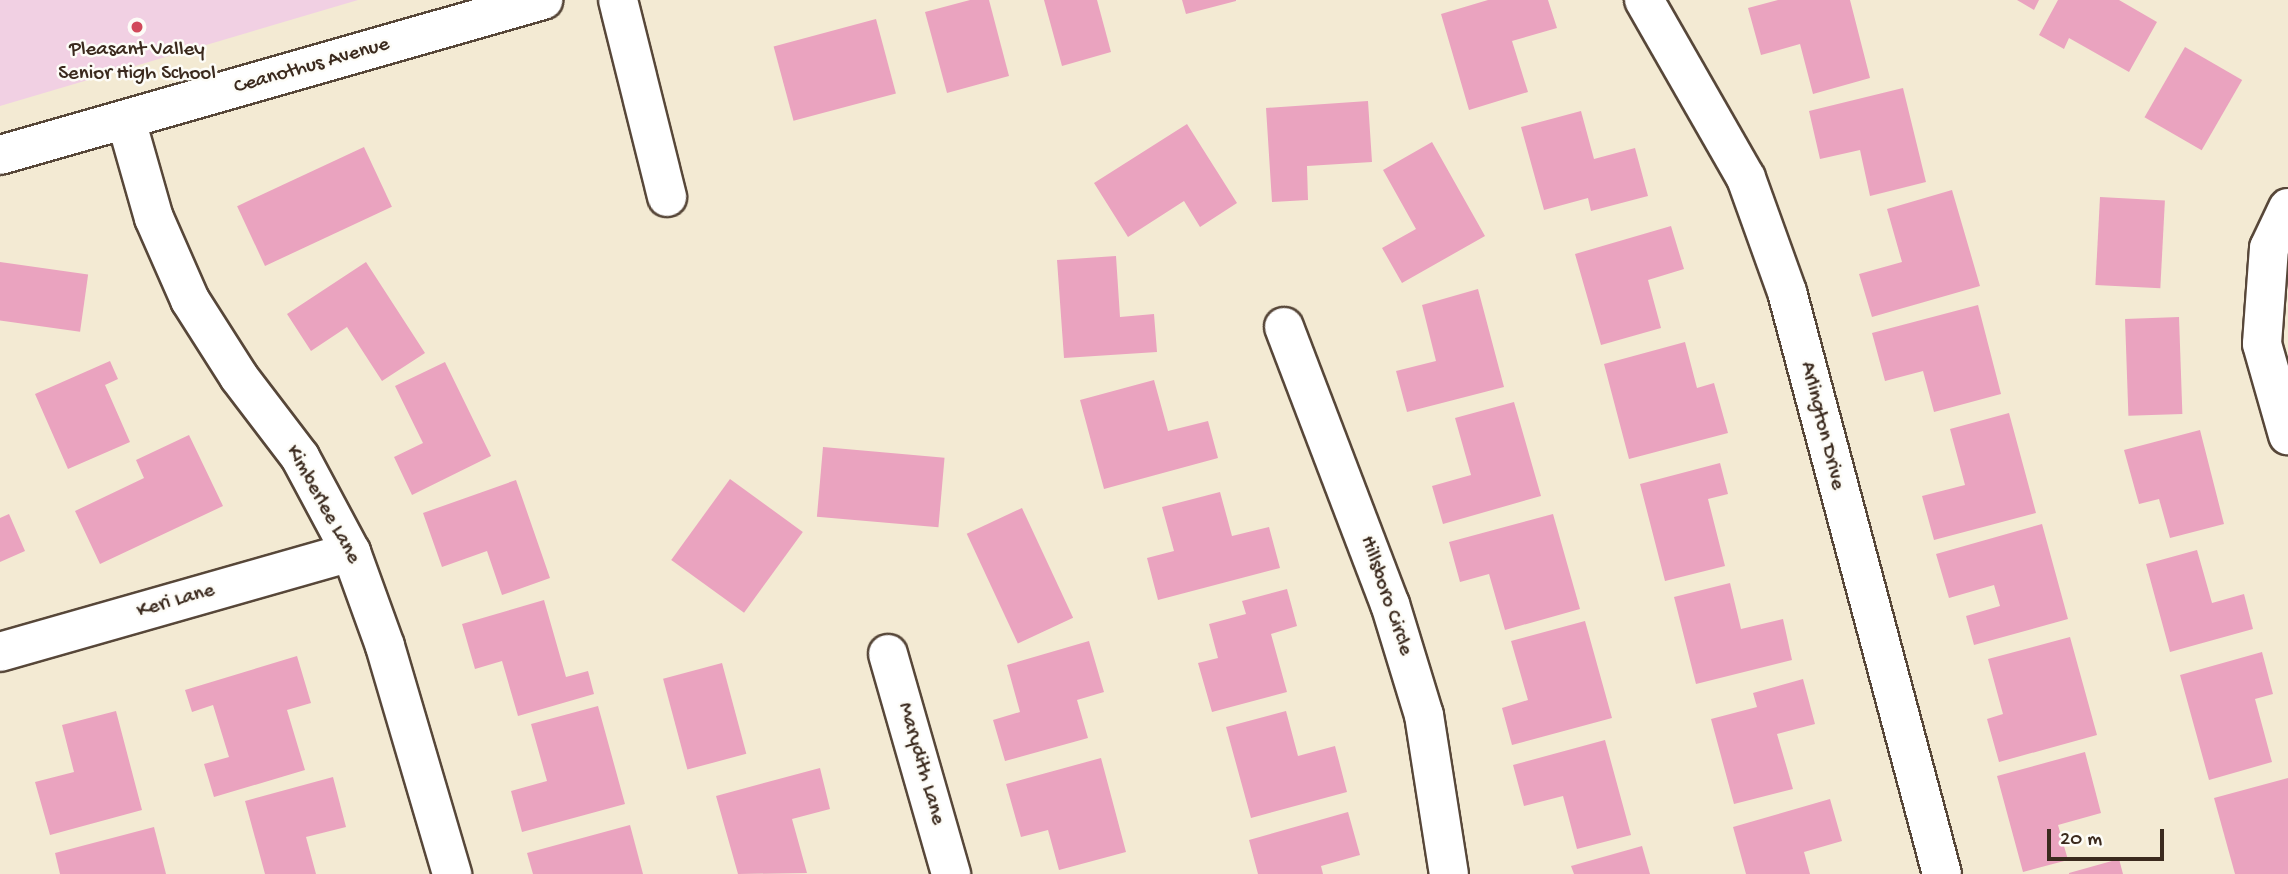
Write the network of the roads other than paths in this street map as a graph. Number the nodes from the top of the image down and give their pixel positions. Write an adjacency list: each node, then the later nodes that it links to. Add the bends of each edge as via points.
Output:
1 (543, 0): 4 (street, Ceanothus Avenue)
2 (618, 0): 6 (street)
3 (1644, 0): 16 (street, Arlington Drive, via 1746,178 1787,292)
4 (126, 120): 5 (street, Ceanothus Avenue); 10 (street, Kimberlee Lane, via 154,218 190,300 239,377 300,457)
5 (0, 155)
6 (667, 197)
7 (2288, 208): 9 (street, via 2269,248 2262,344)
8 (1284, 327): 15 (street, Hillsboro Circle, via 1390,604 1424,715)
9 (2288, 436)
10 (351, 552): 11 (street, Keri Lane); 13 (street, Kimberlee Lane, via 385,646)
11 (0, 652)
12 (888, 654): 14 (street, Marydith Lane)
13 (452, 874)
14 (951, 874)
15 (1449, 874)
16 (1942, 874)

